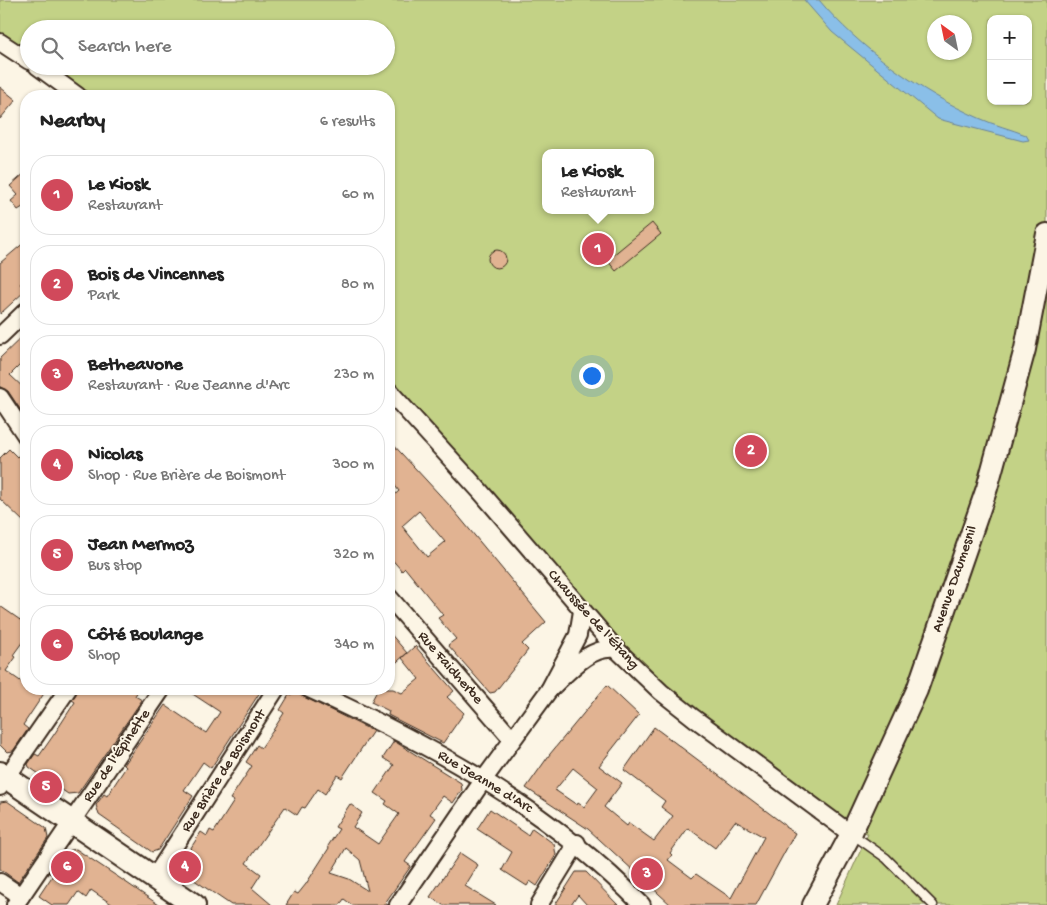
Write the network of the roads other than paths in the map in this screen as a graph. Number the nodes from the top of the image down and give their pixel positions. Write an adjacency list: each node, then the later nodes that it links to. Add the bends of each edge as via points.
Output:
1 (0, 42): 2 (street)
2 (20, 55)
3 (49, 75): 4 (street)
4 (70, 90)
5 (1047, 234): 23 (street, Avenue Daumesnil, via 1025,349 986,488 917,690)
6 (20, 317): 7 (street)
7 (0, 336)
8 (0, 398): 10 (street)
9 (395, 398): 12 (street, Chaussée de l'Étang, via 474,484)
10 (20, 427)
11 (395, 604): 19 (street, Rue Faidherbe)
12 (582, 612): 13 (street, Chaussée de l'Étang); 14 (street, via 578,635)
13 (616, 650): 14 (street, via 604,649 589,656); 23 (street, Chaussée de l'Étang, via 668,697)
14 (549, 690): 19 (street)
15 (64, 695): 20 (street)
16 (158, 695): 22 (street, Rue de l'Épinette)
17 (272, 695): 25 (street, Rue Brière de Boismont)
18 (322, 695): 21 (street, Rue Jeanne d'Arc, via 394,729)
19 (512, 739): 21 (street)
20 (2, 779): 22 (main road)
21 (484, 779): 24 (street, Rue Jeanne d'Arc); 29 (street)
22 (72, 823): 25 (main road); 27 (street, Rue de l'Épinette)
23 (851, 834): 32 (street, Avenue Daumesnil); 33 (lane, via 886,858)
24 (577, 843): 30 (street); 31 (street, Rue Jeanne d'Arc)
25 (154, 878): 28 (main road)
26 (0, 882): 27 (street)
27 (18, 901)
28 (194, 905)
29 (398, 905)
30 (539, 905)
31 (642, 905)
32 (814, 905)
33 (933, 905)

